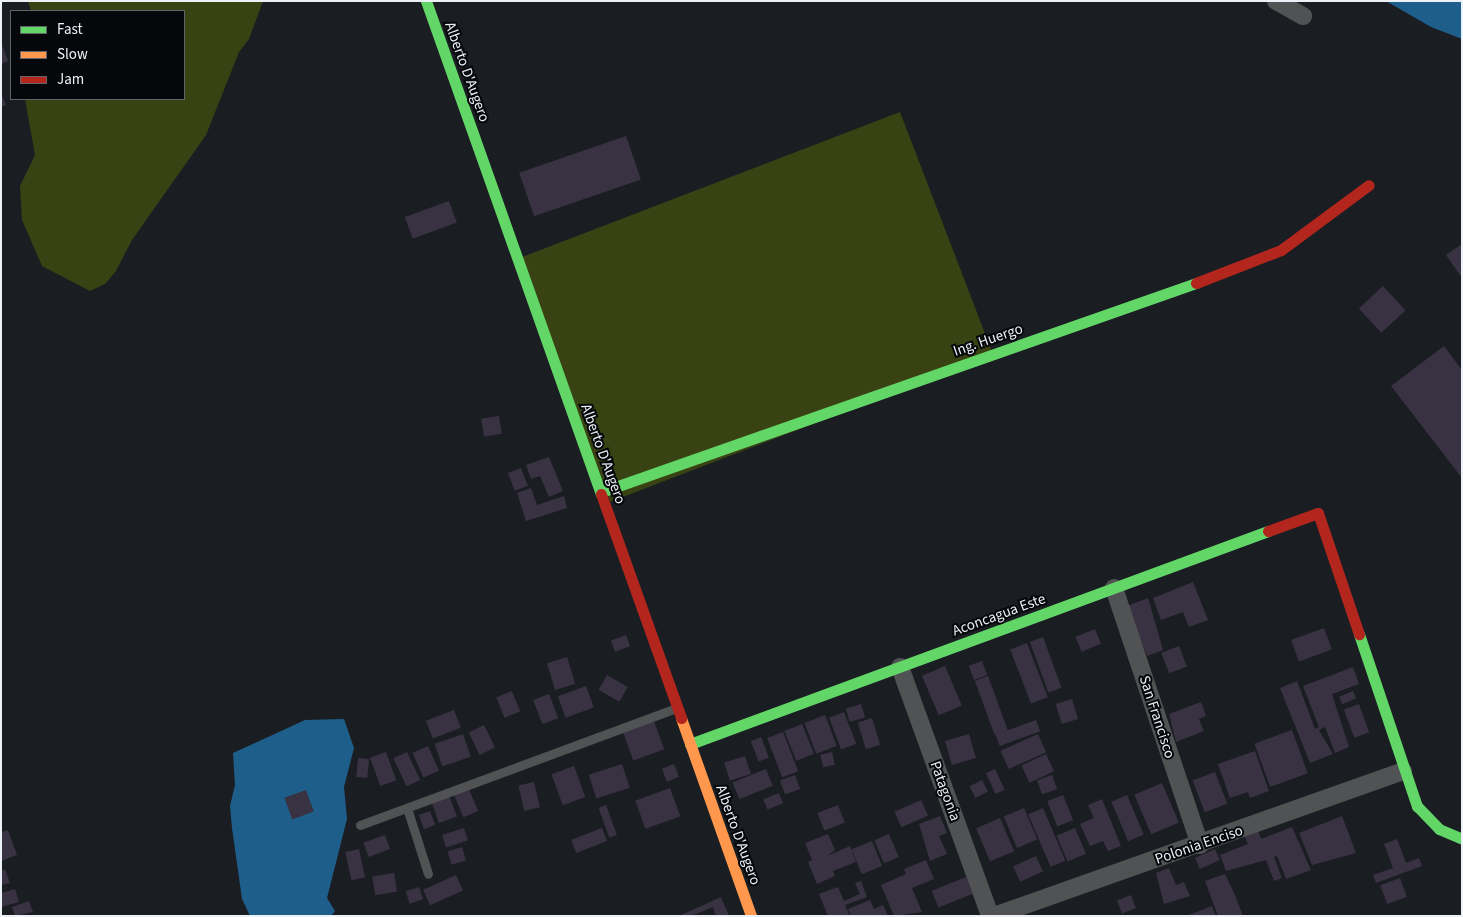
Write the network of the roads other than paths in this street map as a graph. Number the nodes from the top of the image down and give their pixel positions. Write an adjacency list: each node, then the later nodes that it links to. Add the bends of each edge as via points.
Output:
1 (426, 1): 5 (street, Alberto D'Augero)
2 (1276, 1): 3 (street)
3 (1303, 16)
4 (1369, 185): 5 (street, Ing. Huergo, via 1281,250 1250,264)
5 (600, 492): 8 (street, Alberto D'Augero)
6 (1114, 588): 7 (street, Aconcagua Este); 10 (street, Aconcagua Este, via 1318,513); 14 (street, San Francisco)
7 (900, 667): 9 (street, Aconcagua Este); 17 (street, Patagonia)
8 (677, 708): 9 (street, Alberto D'Augero); 11 (lane)
9 (690, 744): 16 (street, Alberto D'Augero)
10 (1403, 771): 13 (street, via 1417,806 1439,829); 14 (street, Polonia Enciso)
11 (406, 808): 12 (lane); 15 (lane)
12 (360, 825)
13 (1462, 840)
14 (1200, 845): 18 (street, Polonia Enciso)
15 (428, 874)
16 (751, 916)
17 (990, 916)
18 (994, 916)

